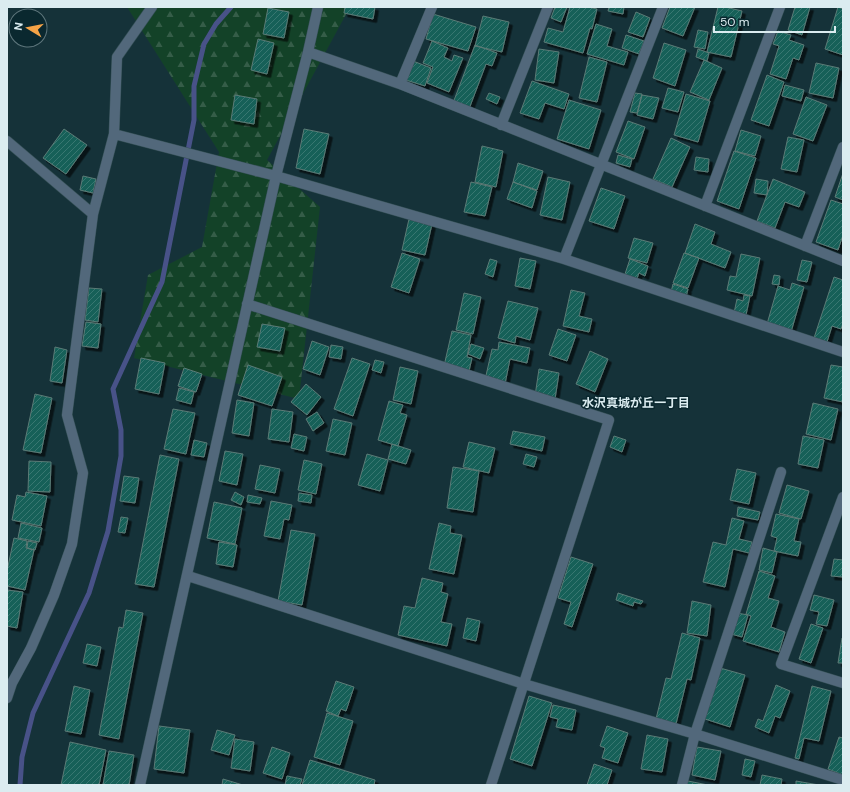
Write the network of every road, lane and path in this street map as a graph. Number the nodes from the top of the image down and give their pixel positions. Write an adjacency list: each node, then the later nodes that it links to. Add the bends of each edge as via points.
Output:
1 (152, 7): 10 (street, via 117,57)
2 (318, 7): 7 (street)
3 (432, 7): 8 (street)
4 (548, 7): 9 (street)
5 (663, 7): 13 (street)
6 (780, 7): 15 (street)
7 (308, 52): 8 (street); 14 (street)
8 (400, 84): 9 (street)
9 (501, 125): 13 (street)
10 (114, 134): 14 (street); 16 (street)
11 (7, 141): 16 (street)
12 (843, 147): 17 (street)
13 (601, 165): 15 (street); 18 (street)
14 (276, 176): 18 (street); 20 (street)
15 (705, 206): 17 (street)
16 (93, 214): 27 (street, via 67,415 83,472 72,544 54,595)
17 (805, 246): 19 (street)
18 (564, 259): 21 (street)
19 (843, 261)
20 (247, 304): 24 (street); 26 (street, via 609,420)
21 (843, 352)
22 (781, 472): 28 (street)
23 (842, 503): 25 (street, via 781,664)
24 (188, 576): 26 (street); 30 (street)
25 (843, 683)
26 (524, 684): 28 (street); 31 (street)
27 (7, 698)
28 (695, 734): 29 (street); 32 (street)
29 (843, 780)
30 (140, 785)
31 (491, 785)
32 (682, 785)

